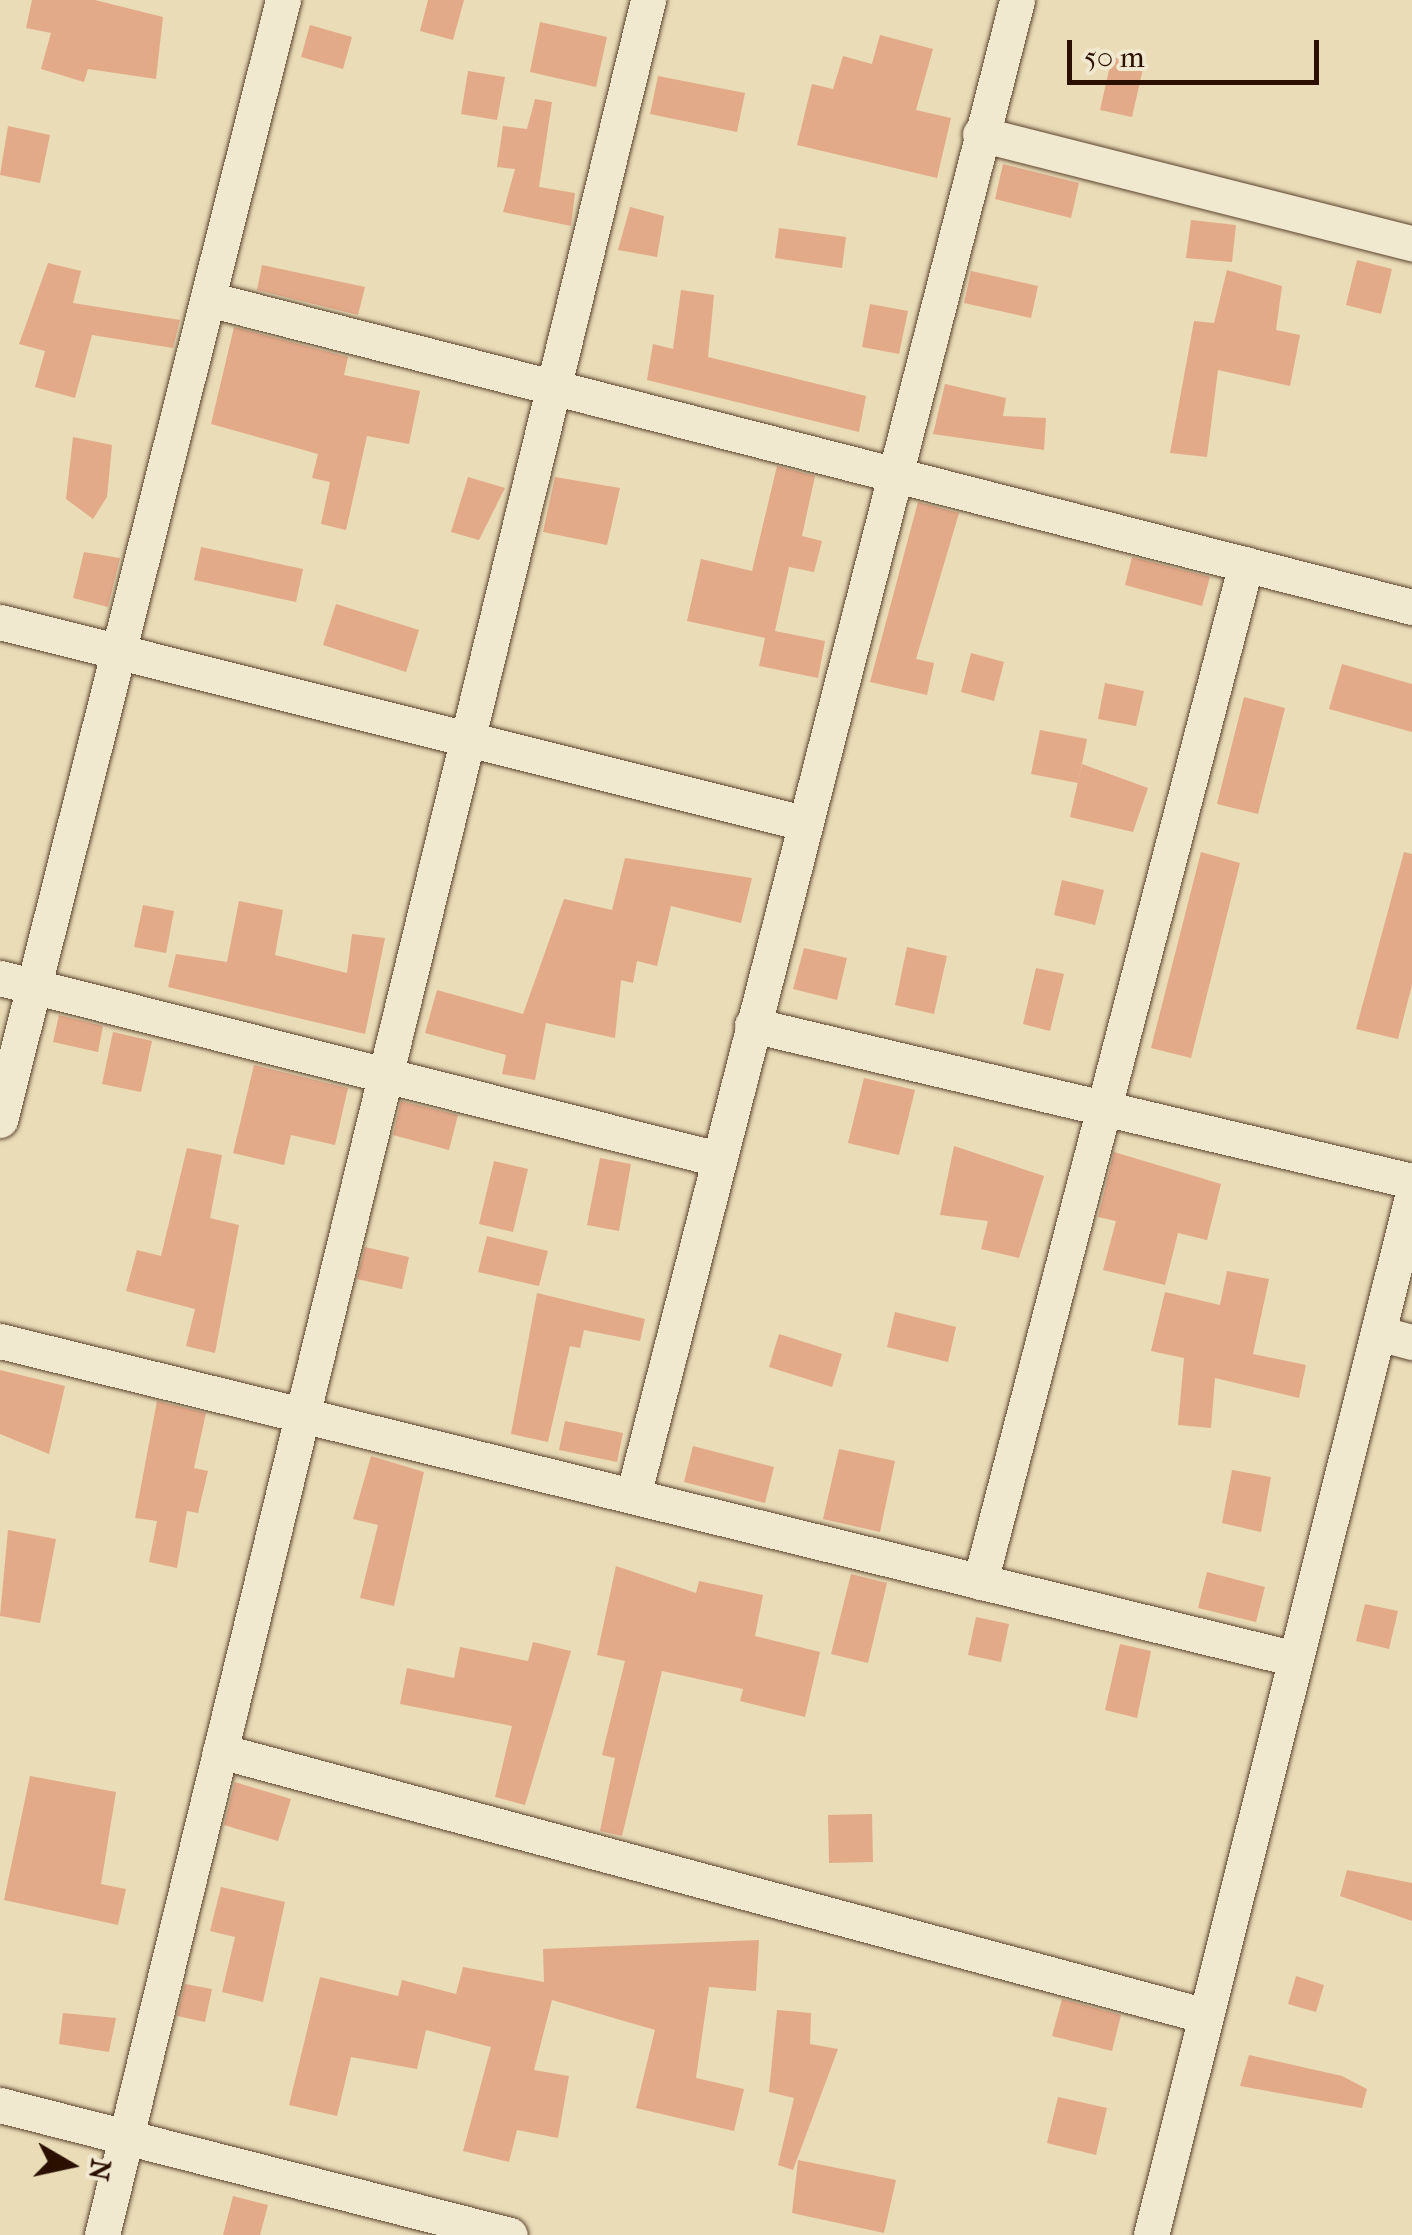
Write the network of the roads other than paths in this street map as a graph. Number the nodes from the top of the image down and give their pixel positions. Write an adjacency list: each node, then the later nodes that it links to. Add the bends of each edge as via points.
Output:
1 (283, 0): 6 (street)
2 (648, 0): 7 (street)
3 (1017, 0): 4 (street)
4 (980, 134): 5 (street); 8 (street)
5 (1412, 243)
6 (208, 299): 7 (street); 12 (street)
7 (553, 387): 8 (street); 13 (street)
8 (891, 474): 9 (street); 14 (street)
9 (1246, 564): 10 (street); 18 (street)
10 (1412, 607)
11 (0, 622): 12 (street)
12 (118, 652): 13 (street); 15 (street)
13 (467, 739): 14 (street); 17 (street)
14 (803, 823): 16 (street)
15 (17, 982): 17 (street); 19 (street)
16 (752, 1024): 18 (street); 20 (street)
17 (385, 1074): 20 (street); 26 (street)
18 (1104, 1108): 21 (street); 28 (street)
19 (0, 1120)
20 (718, 1158): 27 (street)
21 (1412, 1181)
22 (1412, 1197): 23 (street)
23 (1378, 1333): 25 (street); 29 (street)
24 (0, 1341): 26 (street)
25 (1412, 1342)
26 (302, 1415): 27 (street); 30 (street)
27 (633, 1496): 28 (street)
28 (980, 1582): 29 (street)
29 (1296, 1659): 31 (street)
30 (220, 1752): 31 (street); 33 (street)
31 (1206, 2016): 37 (street)
32 (0, 2105): 33 (street)
33 (126, 2137): 34 (street); 35 (street)
34 (459, 2229): 36 (street)
35 (102, 2235)
36 (510, 2235)
37 (1151, 2235)

